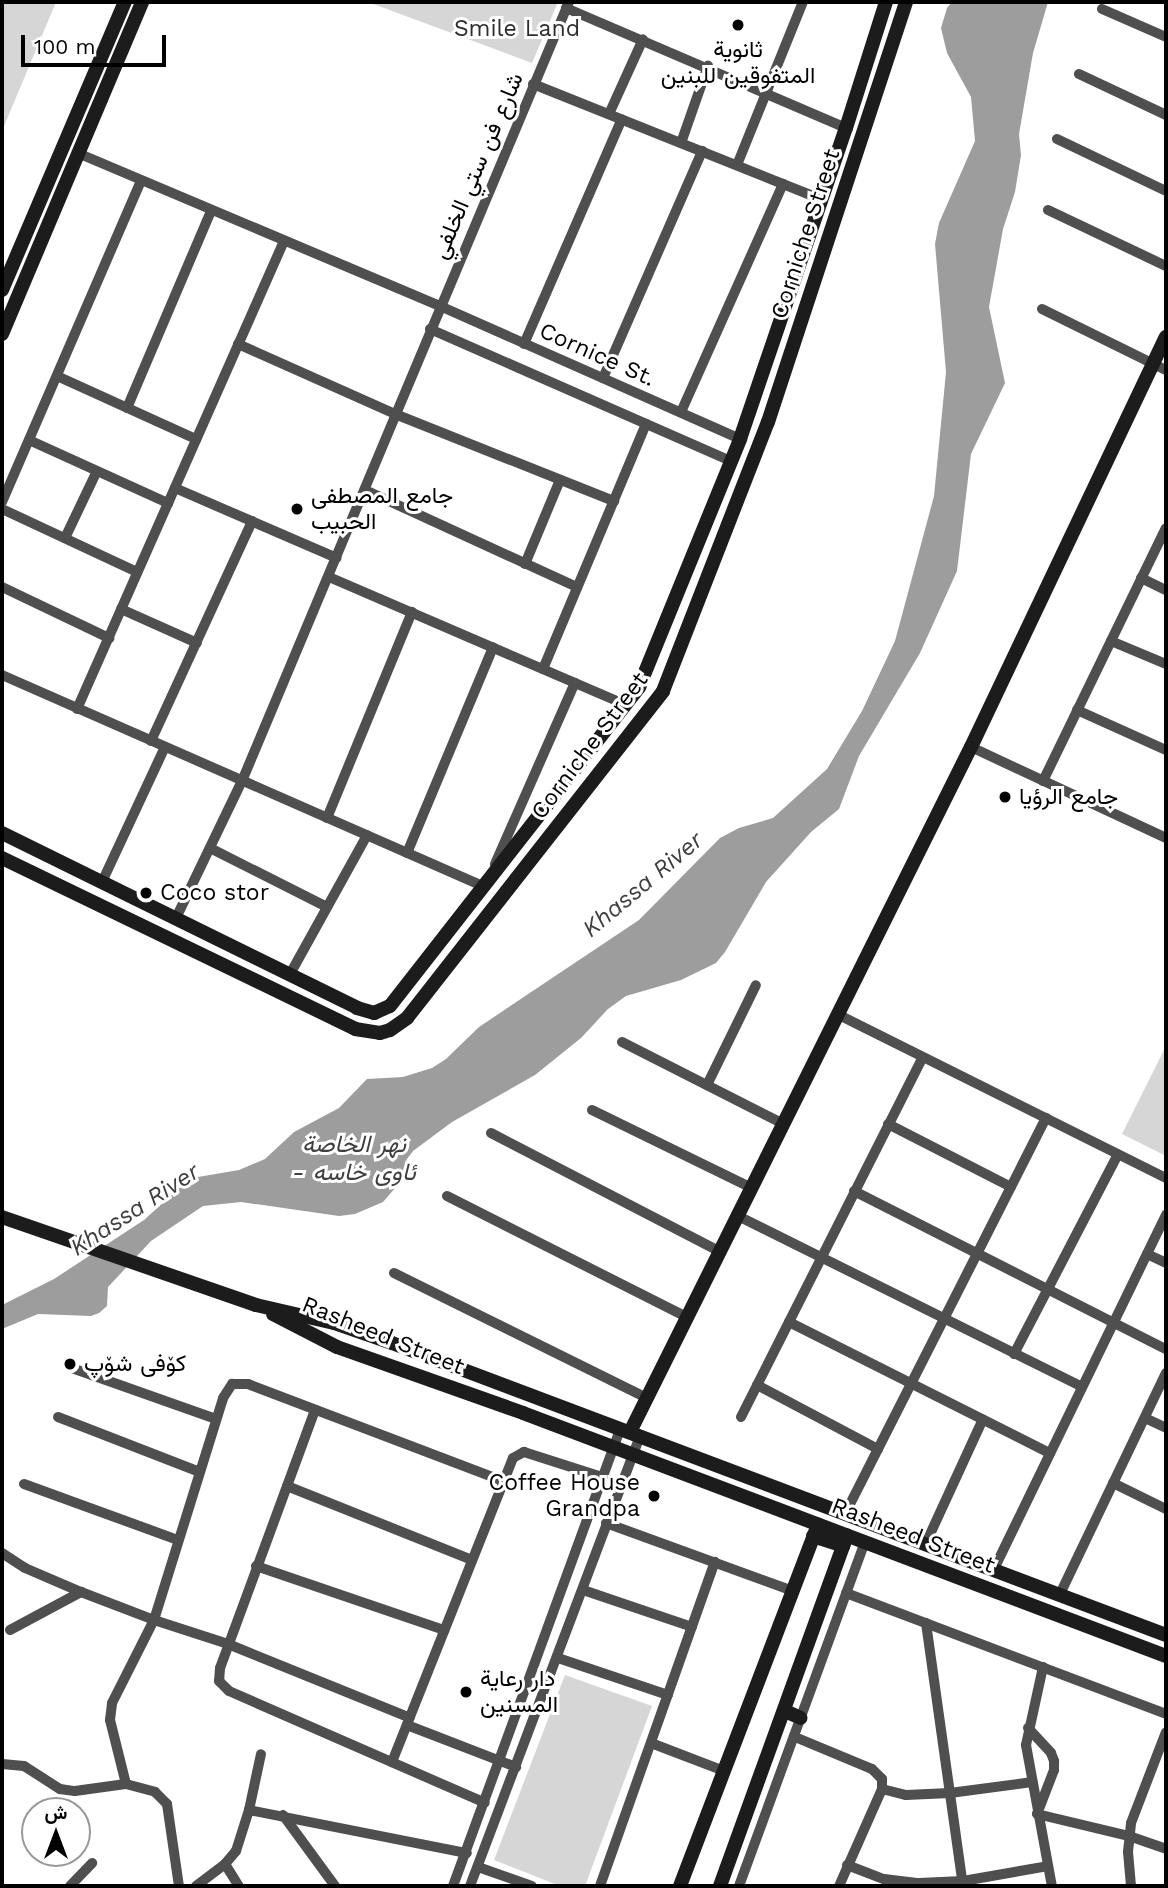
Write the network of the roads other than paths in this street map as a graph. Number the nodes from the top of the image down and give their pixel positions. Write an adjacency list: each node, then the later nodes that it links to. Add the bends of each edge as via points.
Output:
1 (125, 2): 12 (main road)
2 (142, 2): 13 (main road)
3 (803, 2): 15 (street)
4 (886, 2): 19 (main road, Corniche Street)
5 (906, 2): 35 (main road, Corniche Street)
6 (568, 5): 9 (street); 14 (street, شارع فن ستي الخلفي)
7 (1102, 9): 8 (street)
8 (1166, 37)
9 (643, 39): 10 (street); 16 (street)
10 (708, 66): 15 (street); 21 (street)
11 (1079, 74): 17 (street)
12 (93, 75): 13 (main road); 33 (main road)
13 (110, 81): 23 (main road)
14 (533, 84): 16 (street); 36 (street, شارع فن ستي الخلفي)
15 (765, 92): 19 (street); 24 (street)
16 (609, 114): 18 (street)
17 (1166, 115)
18 (622, 120): 21 (street); 42 (street)
19 (846, 128): 28 (main road, Corniche Street)
20 (1057, 139): 27 (street)
21 (681, 143): 22 (street)
22 (702, 151): 24 (street); 45 (street)
23 (80, 154): 25 (street, Cornice St.); 39 (main road)
24 (737, 165): 26 (street)
25 (141, 181): 30 (street, Cornice St.); 44 (street)
26 (783, 184): 28 (street); 47 (street)
27 (1166, 191)
28 (820, 199): 34 (main road, Corniche Street)
29 (1048, 210): 32 (street)
30 (211, 211): 31 (street, Cornice St.); 46 (street)
31 (284, 241): 36 (street, Cornice St.); 41 (street)
32 (1166, 266)
33 (2, 290)
34 (787, 298): 35 (main road); 51 (main road, Corniche Street)
35 (808, 304): 78 (main road, Corniche Street, via 768,422)
36 (440, 306): 38 (street, شارع فن ستي الخلفي); 42 (street, Cornice St.)
37 (1042, 309): 43 (street)
38 (430, 329): 48 (street, شارع فن ستي الخلفي); 49 (street)
39 (2, 334)
40 (1166, 337): 43 (main road)
41 (238, 344): 48 (street); 50 (street)
42 (524, 344): 45 (street, Cornice St.)
43 (1160, 367): 92 (main road)
44 (57, 376): 46 (street); 52 (street)
45 (603, 378): 47 (street, Cornice St.)
46 (127, 408): 50 (street)
47 (681, 412): 51 (street, Cornice St.)
48 (396, 414): 57 (street); 59 (street, شارع فن ستي الخلفي)
49 (646, 424): 53 (street); 60 (street)
50 (196, 439): 58 (street)
51 (740, 439): 53 (main road, Corniche Street)
52 (29, 440): 55 (street); 56 (street)
53 (731, 461): 77 (main road, Corniche Street)
54 (2, 470): 56 (street)
55 (97, 471): 62 (street); 66 (street)
56 (14, 475): 61 (street)
57 (561, 480): 60 (street); 68 (street)
58 (175, 488): 62 (street); 64 (street)
59 (365, 490): 67 (street, شارع فن ستي الخلفي); 68 (street)
60 (614, 501): 73 (street)
61 (2, 502)
62 (168, 503): 69 (street)
63 (2, 509): 66 (street)
64 (252, 521): 67 (street); 81 (street)
65 (1166, 527): 71 (street)
66 (65, 538): 69 (street)
67 (337, 558): 70 (street, شارع فن ستي الخلفي)
68 (526, 564): 73 (street)
69 (138, 572): 75 (street)
70 (329, 577): 76 (street); 94 (street, شارع فن ستي الخلفي)
71 (1141, 578): 74 (street); 80 (street)
72 (2, 587): 79 (street)
73 (577, 587): 84 (street)
74 (1166, 590)
75 (121, 609): 79 (street); 81 (street)
76 (412, 612): 82 (street); 96 (street)
77 (666, 622): 78 (main road); 87 (main road, Corniche Street, via 639,687)
78 (687, 629): 104 (main road, Corniche Street, via 663,691 429,992 390,1030 369,1033 355,1029)
79 (109, 638): 88 (street)
80 (1111, 641): 83 (street); 89 (street)
81 (197, 643): 90 (street)
82 (493, 647): 84 (street); 102 (street)
83 (1166, 664)
84 (543, 669): 86 (street)
85 (2, 675): 88 (street)
86 (575, 683): 87 (street); 106 (street)
87 (626, 705): 106 (main road, Corniche Street)
88 (77, 709): 90 (street)
89 (1077, 710): 93 (street); 95 (street)
90 (151, 741): 91 (street)
91 (165, 747): 94 (street); 105 (street)
92 (971, 747): 95 (street); 111 (main road)
93 (1166, 750)
94 (242, 781): 96 (street); 100 (street, شارع فن ستي الخلفي)
95 (1043, 781): 99 (street)
96 (327, 818): 98 (street)
97 (2, 833): 101 (main road, Corniche Street)
98 (367, 835): 102 (street); 107 (street)
99 (1166, 838)
100 (210, 848): 107 (street); 108 (street, شارع فن ستي الخلفي)
101 (36, 850): 104 (main road); 105 (main road, Corniche Street)
102 (407, 853): 106 (street)
103 (2, 858): 104 (main road, Corniche Street)
104 (25, 869)
105 (102, 882): 108 (main road, Corniche Street)
106 (485, 887): 109 (main road, Corniche Street, via 385,1010 374,1013 356,1008)
107 (327, 907): 109 (street)
108 (176, 918): 109 (main road, Corniche Street)
109 (289, 976)
110 (756, 985): 114 (street)
111 (839, 1015): 113 (street); 117 (main road)
112 (622, 1042): 114 (street)
113 (922, 1057): 116 (street); 118 (street)
114 (708, 1085): 117 (street)
115 (592, 1110): 122 (street)
116 (1046, 1118): 120 (street); 123 (street)
117 (782, 1123): 122 (main road)
118 (888, 1124): 123 (street); 124 (street)
119 (491, 1133): 129 (street)
120 (1118, 1154): 121 (street); 135 (street)
121 (1166, 1178)
122 (750, 1186): 127 (main road)
123 (1011, 1187): 130 (street)
124 (854, 1191): 130 (street); 132 (street)
125 (447, 1196): 137 (street)
126 (1166, 1214): 131 (street)
127 (736, 1215): 129 (main road); 132 (street)
128 (6, 1216): 136 (main road)
129 (719, 1251): 137 (main road)
130 (977, 1254): 135 (street); 138 (street)
131 (1147, 1254): 133 (street); 140 (street)
132 (821, 1257): 138 (street); 139 (street)
133 (1166, 1263)
134 (394, 1273): 148 (street)
135 (1048, 1289): 140 (street); 142 (street)
136 (256, 1305): 156 (main road, Rasheed Street, via 334,1324); 157 (main road, Rasheed Street, via 337,1347)
137 (687, 1317): 148 (main road)
138 (944, 1320): 142 (street); 145 (street)
139 (789, 1322): 145 (street); 146 (street)
140 (1113, 1322): 141 (street); 147 (street)
141 (1166, 1349)
142 (1014, 1354): 147 (street)
143 (69, 1367): 153 (street)
144 (1166, 1373): 152 (street)
145 (912, 1382): 154 (street); 158 (street)
146 (757, 1385): 151 (street); 158 (street)
147 (1082, 1387): 159 (street)
148 (647, 1398): 156 (main road)
149 (315, 1410): 153 (street, via 240,1382 226,1390); 163 (street); 166 (street)
150 (58, 1417): 161 (street)
151 (741, 1417)
152 (1145, 1418): 155 (street); 164 (street)
153 (216, 1419): 161 (street)
154 (983, 1419): 159 (street); 176 (street)
155 (1166, 1428)
156 (630, 1432): 157 (street); 160 (street); 168 (main road, Rasheed Street)
157 (613, 1447): 160 (main road, Rasheed Street); 162 (street)
158 (878, 1449): 168 (street)
159 (1050, 1453): 181 (street)
160 (632, 1454): 169 (street); 171 (main road, Rasheed Street)
161 (200, 1472): 173 (street)
162 (602, 1477): 163 (street, via 524,1452 513,1458); 170 (street)
163 (505, 1481): 178 (street)
164 (1113, 1483): 167 (street); 186 (street)
165 (24, 1484): 173 (street)
166 (287, 1486): 178 (street); 180 (street)
167 (1166, 1510)
168 (845, 1512): 176 (main road, Rasheed Street)
169 (606, 1523): 172 (street); 179 (street)
170 (584, 1528): 172 (street); 209 (street)
171 (816, 1530): 174 (main road, Rasheed Street); 183 (main road)
172 (603, 1535): 182 (street)
173 (178, 1540): 188 (street)
174 (845, 1541): 175 (main road, Rasheed Street); 200 (main road)
175 (864, 1541): 185 (street); 191 (main road, Rasheed Street)
176 (926, 1543): 181 (main road, Rasheed Street)
177 (2, 1553): 184 (street)
178 (472, 1560): 193 (street)
179 (715, 1562): 183 (street); 190 (street)
180 (256, 1566): 193 (street); 195 (street)
181 (994, 1569): 186 (main road, Rasheed Street)
182 (583, 1590): 190 (street); 197 (street)
183 (793, 1591): 213 (main road)
184 (81, 1592): 188 (street); 192 (street)
185 (846, 1593): 189 (street); 202 (street)
186 (1060, 1594): 187 (main road, Rasheed Street)
187 (1099, 1609): 191 (main road); 194 (main road, Rasheed Street)
188 (154, 1620): 195 (street); 215 (street, via 112,1703 110,1720)
189 (926, 1623): 198 (street); 217 (street)
190 (692, 1628): 199 (street)
191 (1092, 1628): 196 (main road, Rasheed Street)
192 (10, 1630)
193 (444, 1630): 203 (street)
194 (1166, 1635)
195 (228, 1644): 203 (street); 210 (street, via 218,1675 223,1687)
196 (1166, 1656)
197 (558, 1658): 199 (street); 212 (street)
198 (1043, 1667): 201 (street); 204 (street)
199 (668, 1695): 207 (street)
200 (785, 1711): 202 (main road); 241 (main road)
201 (1166, 1714)
202 (801, 1718): 206 (street)
203 (409, 1721): 209 (street); 210 (street)
204 (1028, 1728): 214 (street); 220 (street, via 1054,1761)
205 (1166, 1732): 222 (street)
206 (795, 1737): 216 (street, via 876,1771); 242 (street)
207 (650, 1743): 213 (street); 239 (street)
208 (261, 1754): 219 (street)
209 (500, 1760): 212 (street); 218 (street)
210 (392, 1762): 218 (street)
211 (2, 1764): 215 (street, via 24,1766 60,1789)
212 (516, 1766): 229 (street)
213 (724, 1771): 240 (main road)
214 (1032, 1782): 217 (street); 220 (street)
215 (126, 1784): 232 (street, via 155,1792 167,1804)
216 (882, 1789): 217 (street, via 906,1795); 227 (street)
217 (950, 1793): 230 (street)
218 (485, 1803): 224 (street)
219 (249, 1810): 221 (street); 226 (street, via 236,1851)
220 (1037, 1814): 222 (street); 228 (street)
221 (283, 1815): 224 (street); 235 (street)
222 (1129, 1836): 223 (street); 245 (street)
223 (1166, 1849)
224 (467, 1853): 236 (street)
225 (92, 1863): 231 (street)
226 (225, 1864): 233 (street); 234 (street)
227 (848, 1865): 230 (street, via 899,1882); 243 (street)
228 (1048, 1866): 230 (street); 244 (street)
229 (478, 1867): 237 (street); 238 (street)
230 (963, 1884)
231 (70, 1886)
232 (180, 1886)
233 (196, 1886)
234 (239, 1886)
235 (335, 1886)
236 (453, 1886)
237 (470, 1886)
238 (532, 1886)
239 (600, 1886)
240 (680, 1886)
241 (720, 1886)
242 (738, 1886)
243 (839, 1886)
244 (1052, 1886)
245 (1131, 1886)

